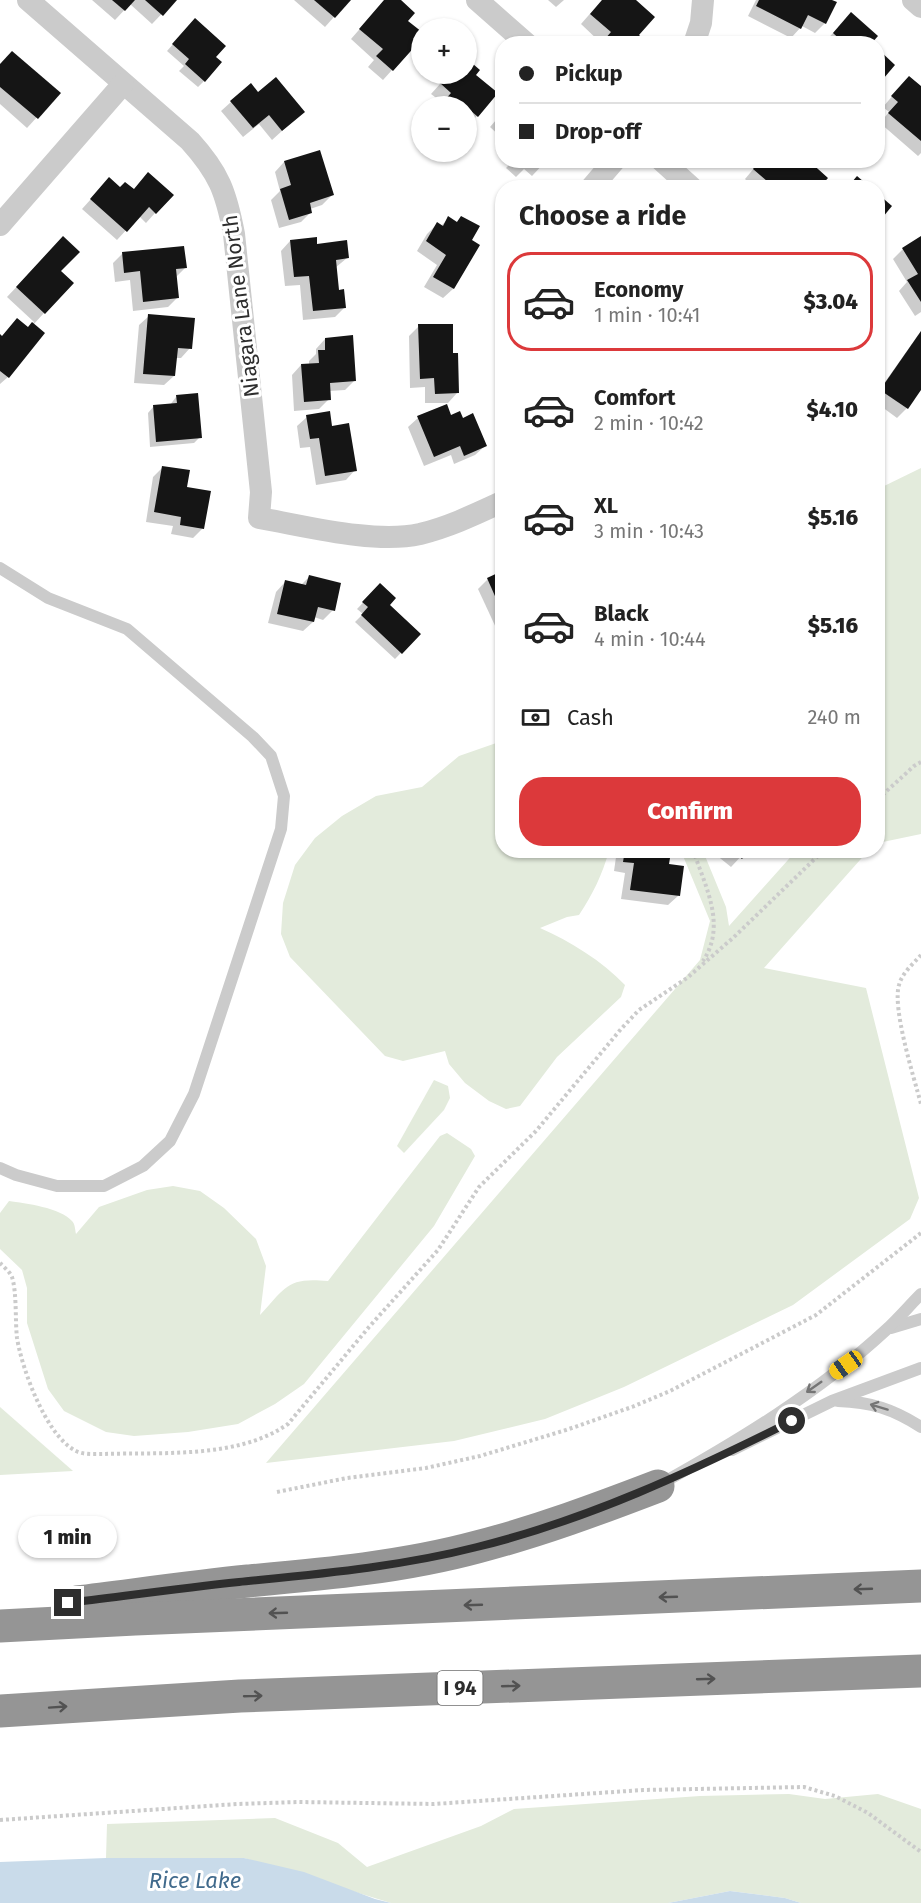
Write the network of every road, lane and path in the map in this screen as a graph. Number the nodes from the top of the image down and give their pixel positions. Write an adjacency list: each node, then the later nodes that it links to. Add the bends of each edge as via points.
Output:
1 (28, 0): 8 (street, Niagara Lane North)
2 (477, 0): 6 (street)
3 (703, 0): 7 (street)
4 (913, 0): 5 (street)
5 (921, 7)
6 (517, 36)
7 (696, 36)
8 (123, 84): 13 (street); 14 (street, Niagara Lane North, via 208,160 229,206 259,470 259,518 389,537 428,531)
9 (608, 168): 11 (street)
10 (670, 168): 12 (street)
11 (598, 180)
12 (683, 180)
13 (0, 225)
14 (495, 505)
15 (0, 568): 23 (lane, via 48,598 127,629 271,756 284,796 281,829 214,1036 194,1094 170,1141 143,1166 104,1186 57,1186)
16 (921, 762): 17 (path)
17 (885, 793)
18 (696, 858): 21 (path, via 714,911 709,952)
19 (816, 858): 21 (path)
20 (921, 955): 22 (path, via 898,987 898,1006)
21 (699, 966): 25 (path, via 639,1010 621,1029 536,1131 479,1187 438,1250 288,1424 262,1439 220,1448 103,1454 84,1454 69,1446 42,1409 24,1369 11,1277)
22 (921, 1104)
23 (0, 1168)
24 (921, 1233): 33 (path, via 816,1315 632,1407 480,1456)
25 (0, 1263)
26 (921, 1294): 28 (lane)
27 (921, 1319): 28 (lane)
28 (887, 1329): 32 (lane, one-way to 32, via 846,1365 791,1404)
29 (921, 1368): 30 (lane)
30 (832, 1401): 31 (lane, one-way to 30, via 882,1406); 32 (lane)
31 (921, 1427)
32 (658, 1486): 35 (highway, via 568,1521 476,1548 400,1563)
33 (277, 1492)
34 (921, 1586): 36 (highway, one-way to 36)
35 (0, 1612)
36 (0, 1626)
37 (921, 1671): 38 (highway, I 94, one-way to 37, via 240,1696)
38 (0, 1711)
39 (0, 1820): 40 (path, via 237,1804 434,1804 643,1790 796,1787 842,1799 879,1820)
40 (921, 1852)

